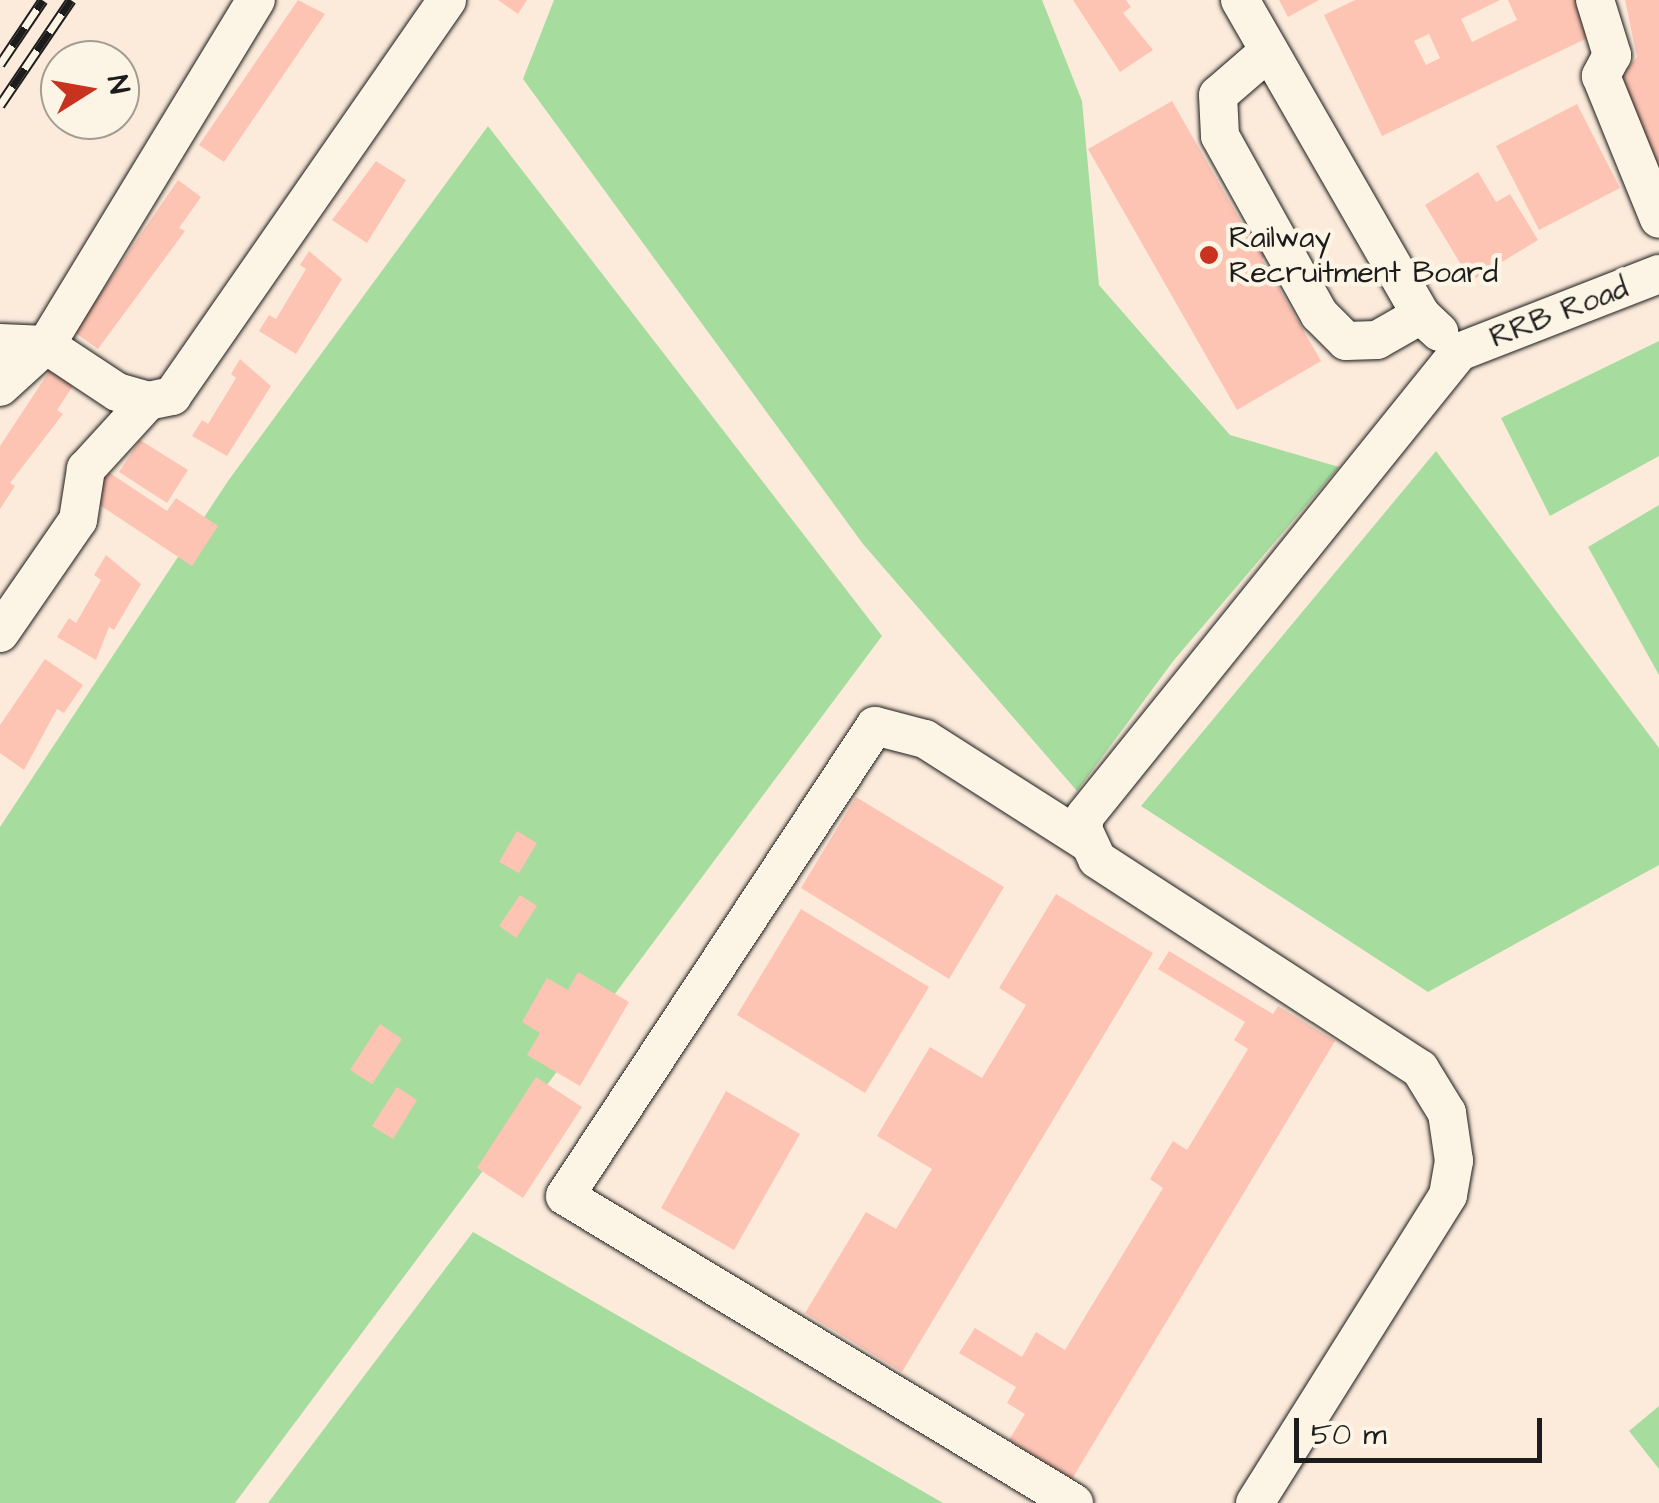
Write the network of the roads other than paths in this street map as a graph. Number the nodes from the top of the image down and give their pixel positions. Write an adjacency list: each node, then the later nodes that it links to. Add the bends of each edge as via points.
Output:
1 (256, 0): 10 (street)
2 (447, 0): 13 (street, via 172,396)
3 (1240, 0): 5 (street)
4 (1594, 0): 6 (street, via 1612,55 1601,76)
5 (1270, 51): 8 (street); 8 (street, via 1218,95 1220,136 1320,314 1346,341 1377,340)
6 (1659, 219)
7 (1659, 274): 11 (street, RRB Road)
8 (1421, 315): 11 (street)
9 (0, 343): 10 (street)
10 (46, 345): 12 (street); 13 (street, via 117,392)
11 (1459, 352): 16 (street, via 1085,816)
12 (0, 387)
13 (148, 401): 14 (street, via 86,469 78,520)
14 (13, 583): 15 (street)
15 (0, 632)
16 (1088, 843): 17 (street, via 925,739 875,726 565,1196); 18 (street, via 1097,859 1420,1069 1447,1112 1454,1162 1448,1195)
17 (1074, 1503)
18 (1255, 1503)

